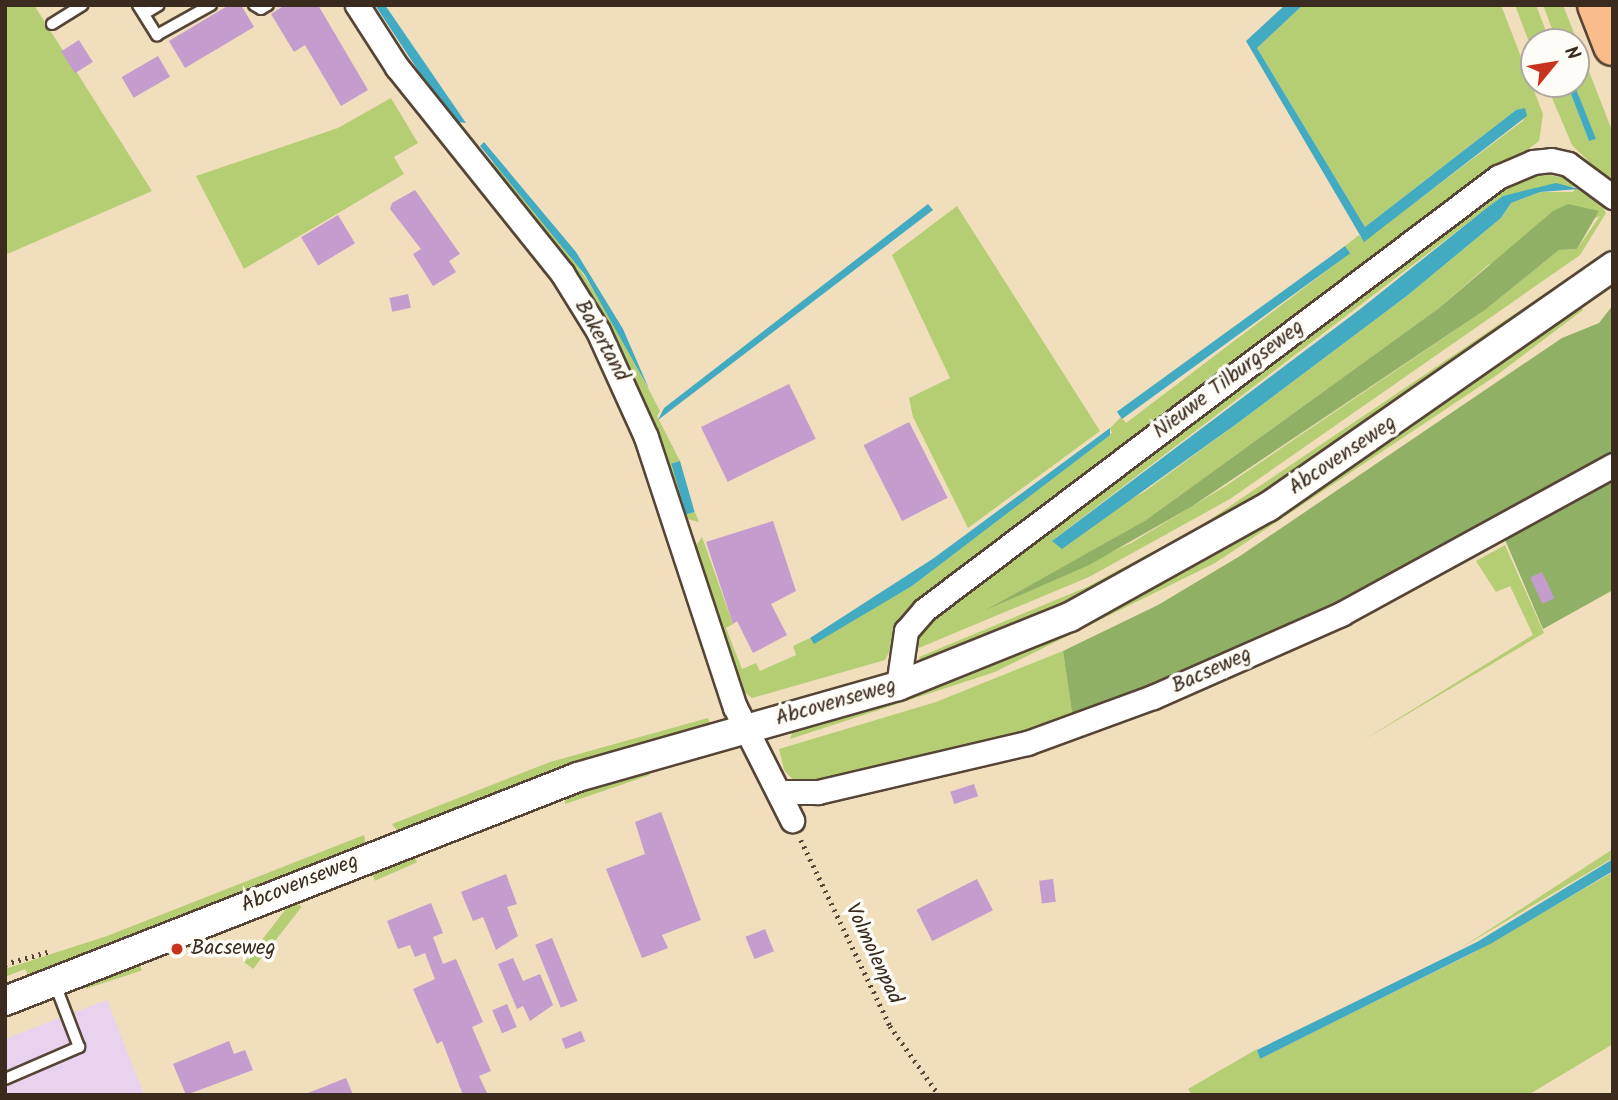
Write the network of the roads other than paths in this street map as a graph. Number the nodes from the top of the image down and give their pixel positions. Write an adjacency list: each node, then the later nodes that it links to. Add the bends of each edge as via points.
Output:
1 (83, 5): 9 (lane)
2 (159, 5): 8 (lane)
3 (211, 5): 8 (lane, via 157,35)
4 (254, 5): 5 (lane, via 261,9)
5 (268, 5)
6 (357, 5): 15 (street, Bakertand, via 405,77 562,274 598,331 642,425 735,707)
7 (1597, 5): 10 (highway)
8 (141, 10)
9 (52, 24)
10 (1613, 46)
11 (1613, 197): 14 (street, Nieuwe Tilburgseweg, via 1568,164 1551,160 1533,162 1498,177 924,610 906,631)
12 (1608, 270): 14 (street, Abcovenseweg, via 1367,441 1169,566 1070,617)
13 (1613, 466): 16 (street, Bacseweg, via 1341,614 1153,697 1027,743 818,792)
14 (898, 686): 15 (street, Abcovenseweg)
15 (748, 729): 16 (street); 18 (street, Abcovenseweg, via 578,777)
16 (780, 792): 17 (street)
17 (792, 820)
18 (54, 982): 19 (street, Abcovenseweg); 20 (lane, via 79,1047)
19 (5, 1001)
20 (5, 1079)

